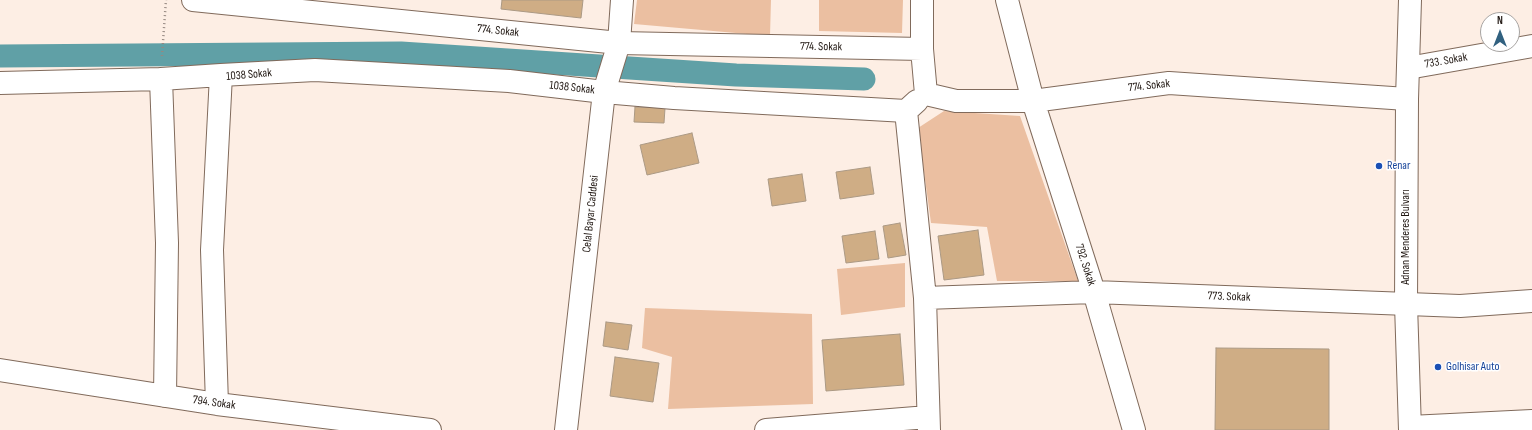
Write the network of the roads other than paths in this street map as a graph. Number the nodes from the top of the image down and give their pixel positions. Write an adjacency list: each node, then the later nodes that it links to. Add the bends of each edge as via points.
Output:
1 (193, 0): 6 (street, 774. Sokak)
2 (622, 0): 6 (street, Celal Bayar Caddesi)
3 (922, 0): 8 (street)
4 (1006, 0): 16 (street, 792. Sokak)
5 (1410, 0): 9 (street, Adnan Menderes Bulvarı)
6 (619, 43): 8 (street, 774. Sokak); 13 (street, Celal Bayar Caddesi)
7 (1532, 46): 9 (street, 733. Sokak)
8 (922, 48): 14 (street)
9 (1408, 68): 15 (street, Adnan Menderes Bulvarı)
10 (161, 70): 11 (street); 12 (street); 23 (street, via 167,243)
11 (221, 75): 13 (street, 1038 Sokak, via 315,70 509,81); 24 (street, 1038 Sokak, via 212,250)
12 (0, 83)
13 (604, 92): 17 (street, 1038 Sokak); 29 (street, Celal Bayar Caddesi)
14 (926, 94): 16 (street, 774. Sokak, via 956,101); 17 (street)
15 (1407, 99): 16 (street, 774. Sokak, via 1169,83); 21 (street, Adnan Menderes Bulvarı)
16 (1033, 101): 18 (street, 792. Sokak)
17 (906, 111): 19 (street)
18 (1094, 292): 19 (street, 773. Sokak); 21 (street, 773. Sokak); 31 (street, 792. Sokak)
19 (925, 298): 26 (street)
20 (1532, 301): 21 (street, 773. Sokak, via 1460,306)
21 (1406, 304): 27 (street, Adnan Menderes Bulvarı)
22 (0, 370): 23 (street, 794. Sokak)
23 (164, 396): 24 (street, 794. Sokak)
24 (217, 404): 28 (street, 794. Sokak)
25 (1532, 421): 27 (street)
26 (928, 423): 30 (street)
27 (1410, 429)
28 (430, 430)
29 (566, 430)
30 (766, 430)
31 (1134, 430)

